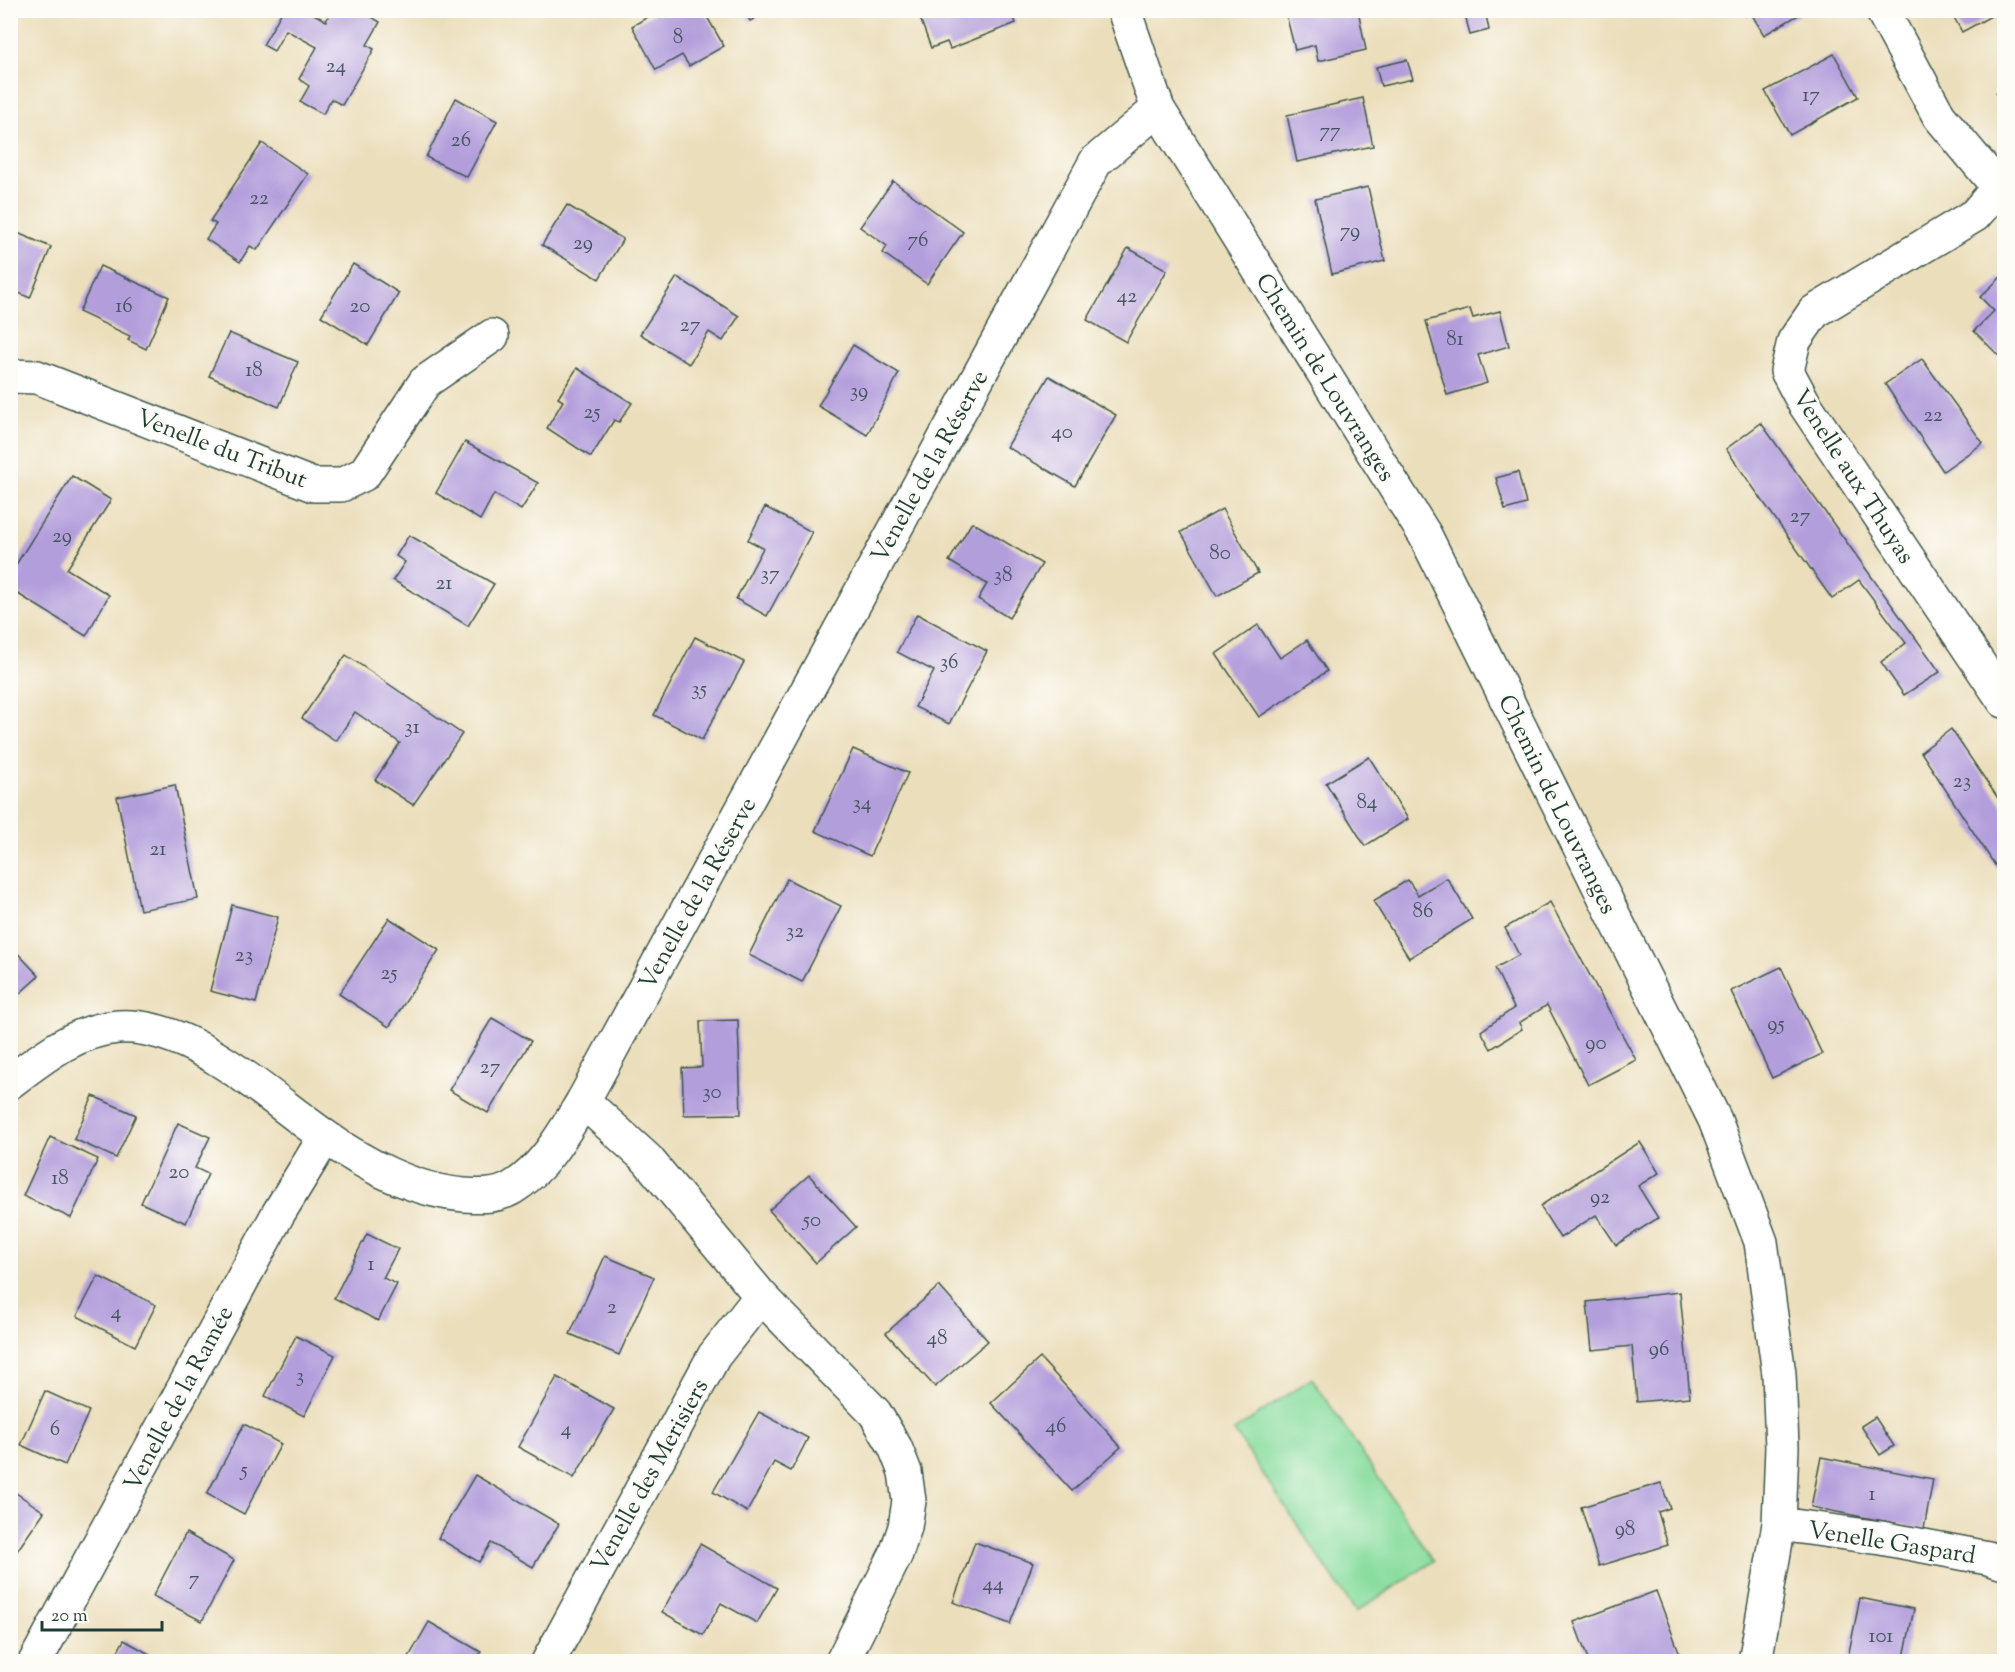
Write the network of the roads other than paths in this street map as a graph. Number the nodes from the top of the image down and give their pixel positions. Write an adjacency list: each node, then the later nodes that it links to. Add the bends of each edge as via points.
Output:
1 (1124, 10): 3 (street, Chemin de Louvranges)
2 (1882, 10): 4 (street, via 1939,116)
3 (1158, 109): 10 (street, Venelle de la Réserve, via 1096,161); 13 (street, Chemin de Louvranges, via 1425,535 1715,1120 1761,1242 1779,1374)
4 (2001, 191): 8 (street, Venelle aux Thuyas, via 1975,215 1814,312 1794,341 1787,371 1804,403)
5 (492, 336): 7 (street, Venelle du Tribut, via 425,382 364,474 341,485 314,485)
6 (10, 353): 7 (street, Venelle du Tribut)
7 (24, 376)
8 (2004, 701)
9 (10, 1082): 11 (street, Venelle de la Réserve, via 55,1048 90,1032 117,1027 148,1028 179,1038 219,1061)
10 (583, 1101): 11 (street, Venelle de la Réserve, via 554,1148 528,1176 510,1189 487,1197 444,1193 383,1172); 12 (street, via 647,1159)
11 (325, 1137): 15 (street, Venelle de la Ramée, via 278,1214)
12 (761, 1296): 16 (street, Venelle des Merisiers, via 714,1356); 17 (street, via 875,1413 905,1472 909,1502 905,1527 896,1554)
13 (1779, 1524): 14 (street, Venelle Gaspard, via 1881,1538); 18 (street, Chemin de Louvranges)
14 (2004, 1563)
15 (35, 1662)
16 (548, 1662)
17 (842, 1662)
18 (1755, 1662)

